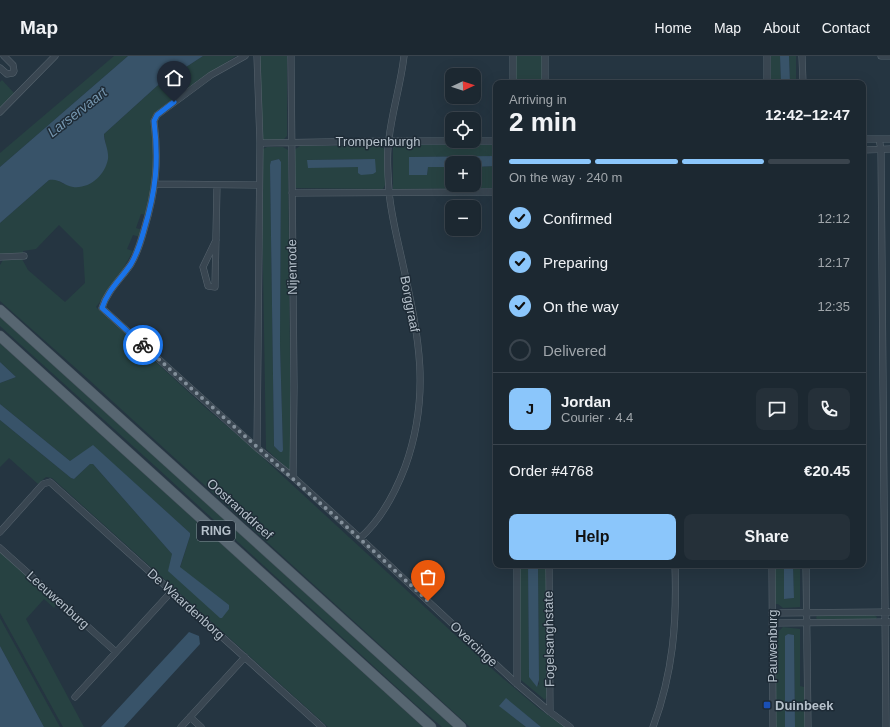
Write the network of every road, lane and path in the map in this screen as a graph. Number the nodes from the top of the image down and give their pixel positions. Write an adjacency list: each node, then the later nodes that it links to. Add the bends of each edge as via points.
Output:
1 (4, 56): 13 (street, via 13,65 14,71 7,74)
2 (55, 56): 18 (street)
3 (245, 56): 29 (street, via 211,75 157,115 154,121 157,153)
4 (257, 56): 25 (street)
5 (291, 56): 24 (street, Nijenrode)
6 (404, 56): 22 (street, Borggraaf)
7 (513, 56): 14 (street)
8 (544, 56): 15 (street)
9 (767, 56): 16 (street)
10 (802, 56): 17 (street)
11 (881, 56): 12 (street)
12 (890, 56)
13 (0, 68)
14 (513, 80)
15 (545, 80)
16 (767, 80)
17 (803, 80)
18 (0, 112)
19 (866, 139): 20 (street)
20 (879, 139): 21 (street); 27 (street)
21 (890, 139)
22 (388, 141): 23 (street, Trompenburgh); 24 (street, Trompenburgh); 32 (street, Borggraaf)
23 (493, 141)
24 (291, 142): 25 (street, Trompenburgh); 34 (street, Nijenrode)
25 (260, 143): 31 (street)
26 (866, 150): 27 (street)
27 (881, 150): 28 (street); 40 (street)
28 (890, 150)
29 (155, 184): 30 (street); 42 (street, Overcinge, via 152,206 131,263 105,299 102,308)
30 (217, 184): 31 (street); 35 (street)
31 (259, 185): 42 (street)
32 (389, 192): 33 (street); 34 (street); 45 (street, Borggraaf, via 416,323 421,385 411,450 400,481 382,513)
33 (493, 192)
34 (292, 193): 43 (street, Nijenrode)
35 (216, 240): 35 (street, via 216,256 215,288 208,286 203,267)
36 (24, 256): 37 (street)
37 (0, 257)
38 (0, 310): 71 (main road, Oostranddreef / RING)
39 (0, 336): 70 (main road, RING)
40 (883, 386): 41 (street); 52 (street)
41 (890, 386)
42 (257, 448): 43 (street, Overcinge)
43 (293, 477): 45 (street, Overcinge)
44 (0, 532): 53 (street, De Waardenborg, via 42,486 49,482)
45 (360, 538): 62 (street, Overcinge)
46 (0, 548): 60 (street, Leeuwenburg)
47 (517, 568): 62 (street)
48 (549, 568): 64 (street, Fogelsanghstate)
49 (675, 568): 73 (street, via 676,628 665,691)
50 (772, 568): 55 (street, Pauwenburg)
51 (806, 568): 56 (street)
52 (887, 572): 54 (street)
53 (172, 591): 60 (street); 61 (street, De Waardenborg)
54 (887, 612): 56 (street); 57 (street)
55 (772, 613): 56 (street); 58 (street, Pauwenburg)
56 (807, 613): 59 (street)
57 (887, 622): 59 (street); 65 (street)
58 (772, 623): 59 (street); 74 (street, Pauwenburg)
59 (807, 623): 75 (street)
60 (116, 652): 63 (street)
61 (244, 657): 66 (street); 69 (street, De Waardenborg)
62 (517, 684): 64 (street, Overcinge)
63 (75, 697)
64 (550, 712): 72 (street, Overcinge)
65 (888, 714): 76 (street)
66 (190, 717): 67 (street); 68 (street)
67 (181, 727)
68 (201, 727)
69 (322, 727)
70 (431, 727)
71 (462, 727)
72 (570, 727)
73 (653, 727)
74 (773, 727)
75 (808, 727)
76 (886, 727)

